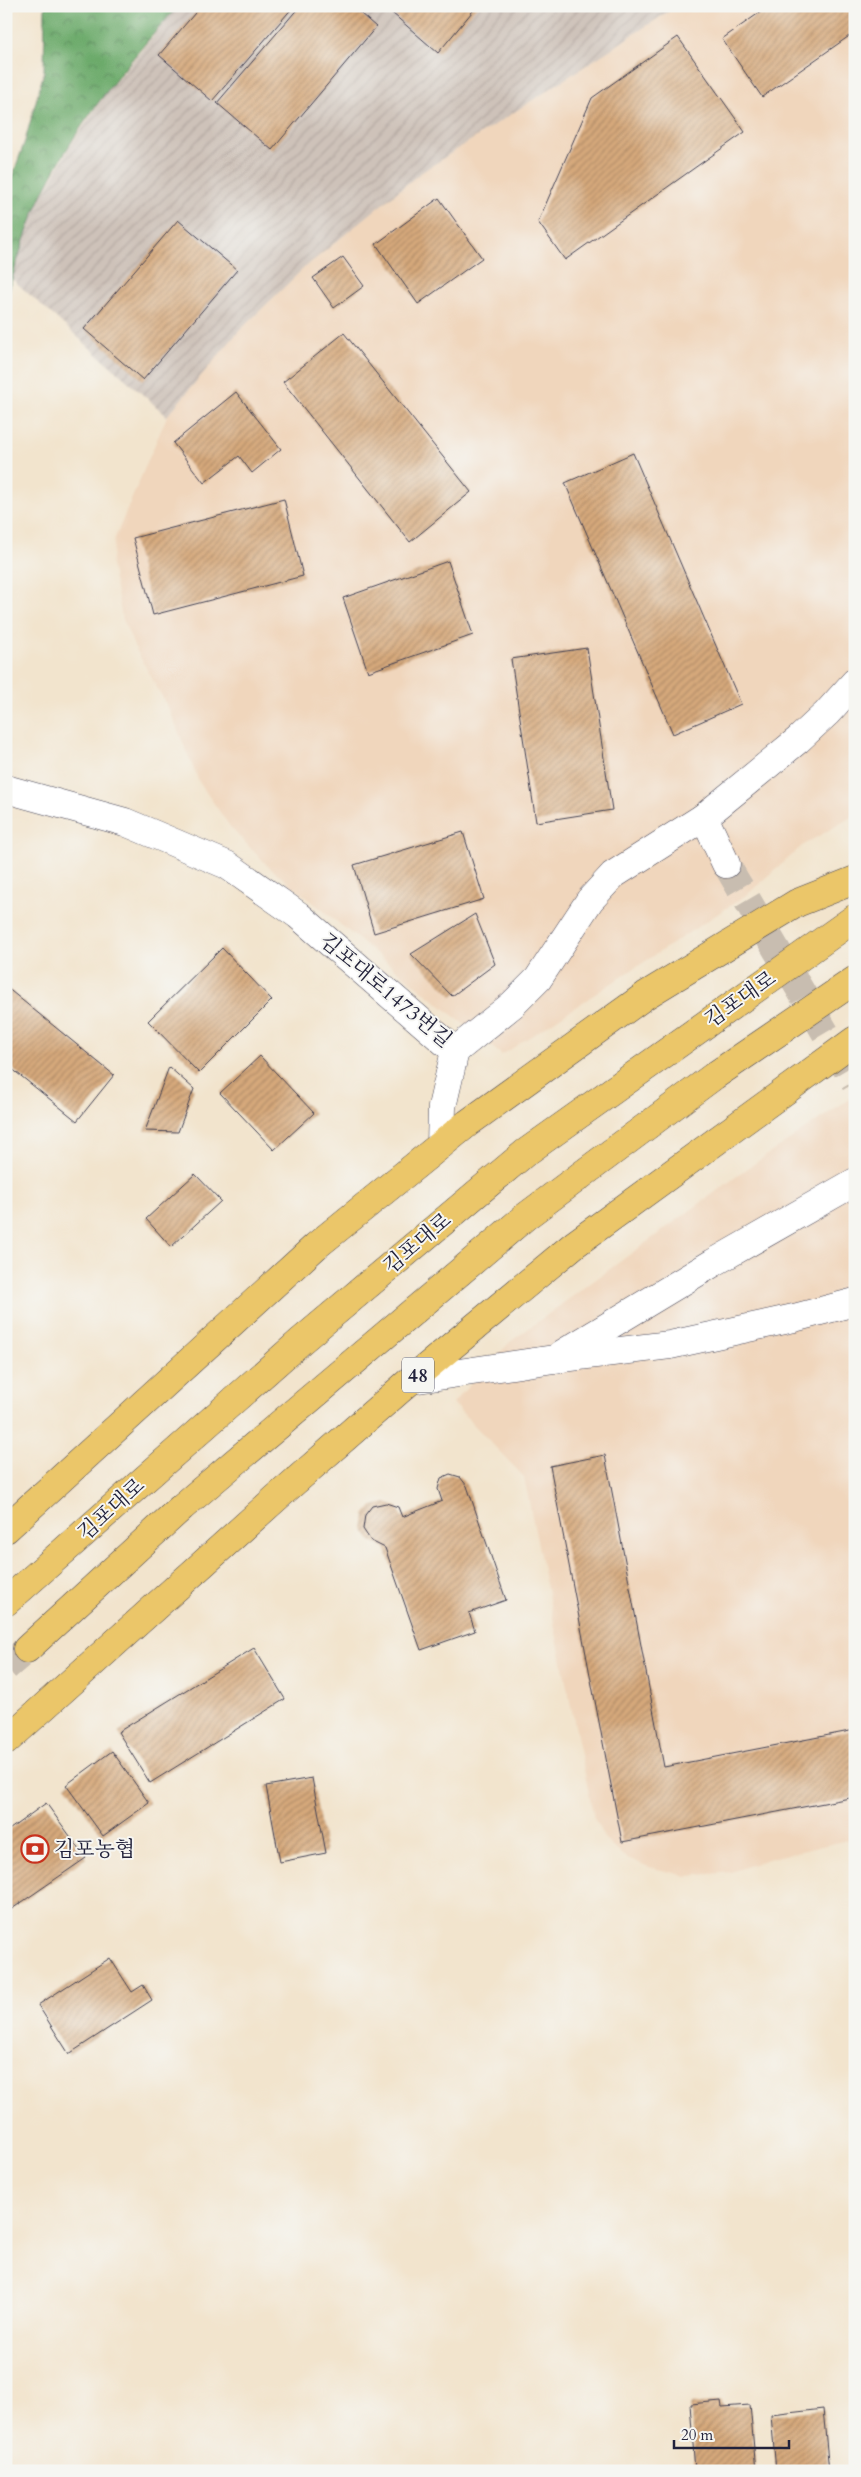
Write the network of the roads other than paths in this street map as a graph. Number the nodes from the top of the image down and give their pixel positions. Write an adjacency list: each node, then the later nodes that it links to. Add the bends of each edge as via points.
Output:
1 (855, 682): 3 (lane, 김포대로1473번길, via 798,740)
2 (6, 789): 9 (lane, 김포대로1473번길, via 125,822 226,865 298,915)
3 (704, 817): 4 (lane); 9 (lane, 김포대로1473번길, via 613,875 590,900 538,979 512,1005)
4 (726, 864)
5 (855, 880): 10 (main road, via 796,903 646,995)
6 (855, 918): 16 (main road, 김포대로, via 525,1153 301,1341)
7 (855, 980): 17 (main road, 48, via 714,1076 525,1217 182,1507)
8 (855, 1040): 14 (main road, 48, via 575,1244)
9 (455, 1051): 10 (lane, via 442,1107)
10 (441, 1145): 15 (main road, via 316,1246)
11 (855, 1182): 13 (lane)
12 (855, 1302): 13 (lane, via 670,1345)
13 (554, 1359): 14 (lane)
14 (411, 1380): 18 (main road, 48)
15 (6, 1529)
16 (6, 1602)
17 (26, 1649)
18 (6, 1741)

